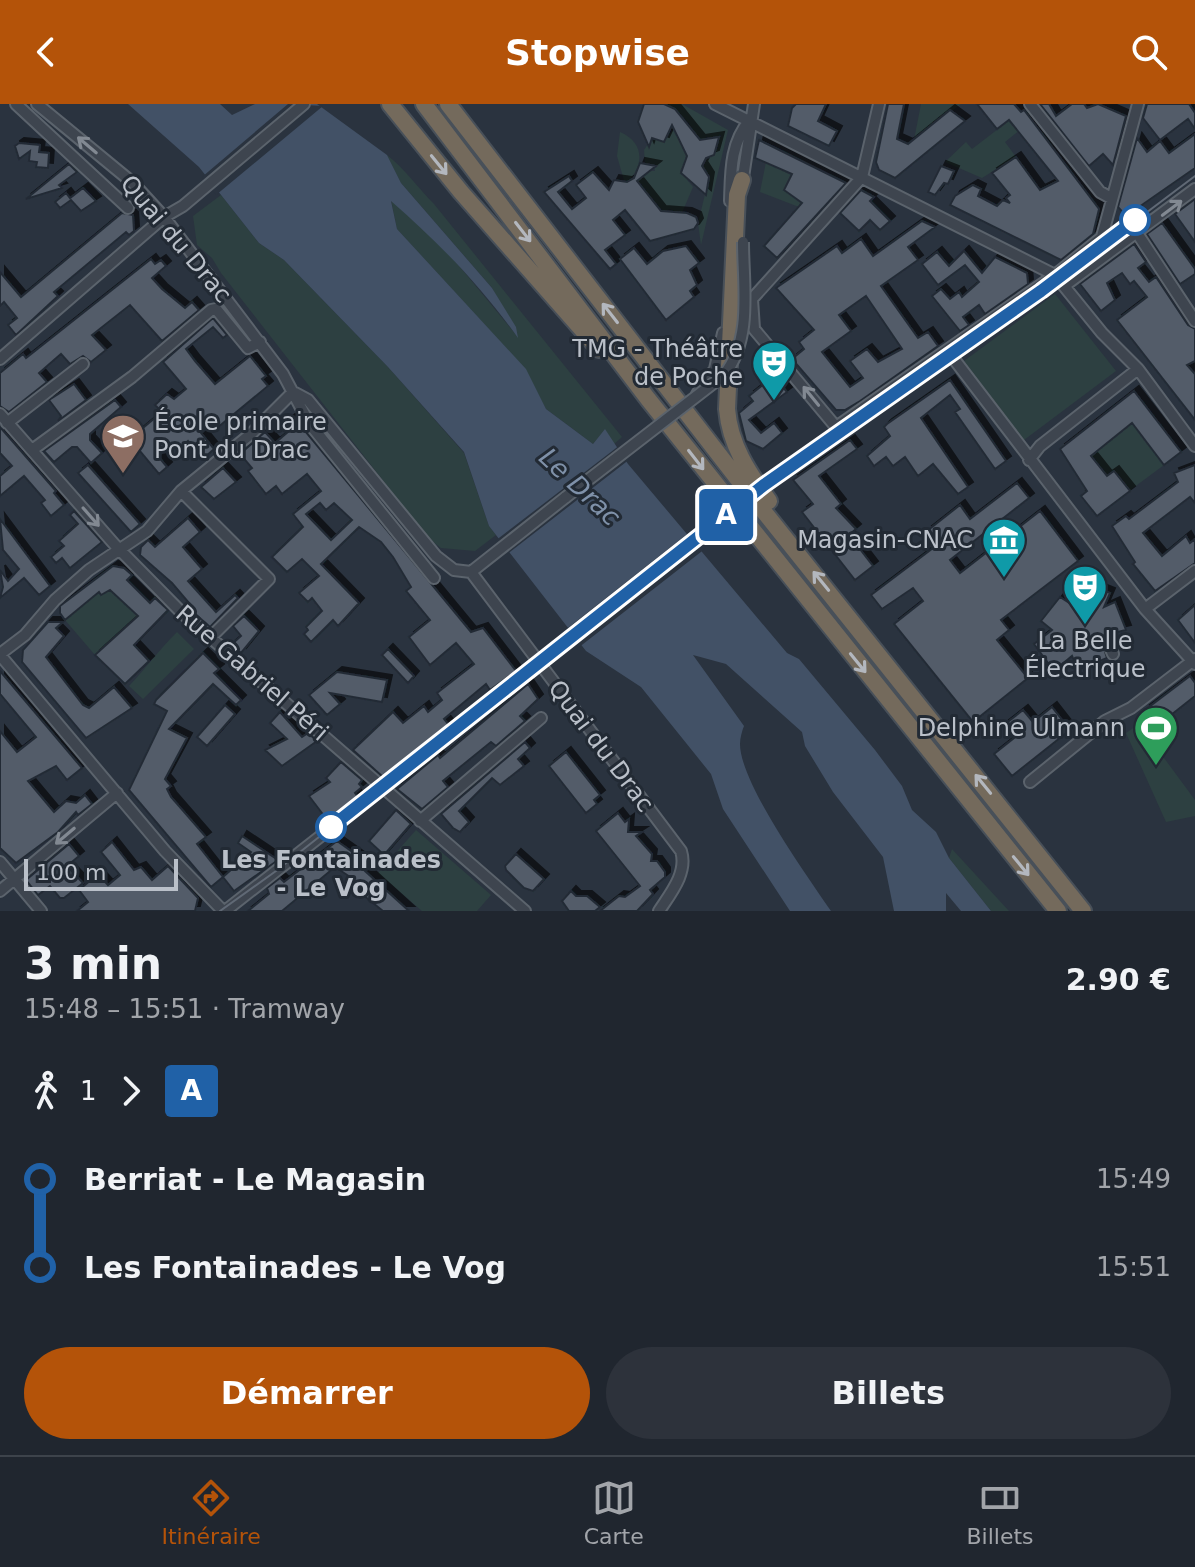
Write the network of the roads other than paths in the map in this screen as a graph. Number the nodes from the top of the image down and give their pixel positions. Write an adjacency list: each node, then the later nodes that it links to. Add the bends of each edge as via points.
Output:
1 (16, 104): 17 (street, Quai du Drac)
2 (37, 104): 18 (street, Quai du Drac, one-way to 2, via 133,183)
3 (304, 104): 18 (street)
4 (390, 104): 32 (highway, one-way to 32, via 461,192)
5 (424, 104): 32 (highway, one-way to 32)
6 (448, 104): 39 (highway, one-way to 6)
7 (715, 104): 12 (street)
8 (754, 104): 12 (street)
9 (879, 104): 13 (street)
10 (1030, 104): 16 (street, via 1100,192)
11 (1138, 104): 16 (street)
12 (750, 120): 13 (street); 14 (street); 31 (street, bridge, via 740,132 732,159 722,346 715,369)
13 (862, 177): 22 (street); 26 (street, one-way to 13, via 836,427 754,329 752,299 757,291)
14 (742, 180): 31 (street, bridge, via 741,346 724,375); 39 (highway, via 728,423 742,462)
15 (1195, 189): 19 (street, one-way to 15)
16 (1111, 198): 20 (street)
17 (128, 208)
18 (164, 217): 25 (street, Quai du Drac); 27 (street)
19 (1137, 233): 21 (street); 24 (street)
20 (1100, 239): 21 (street); 22 (street)
21 (1101, 258): 23 (street)
22 (1055, 275): 23 (street); 26 (street)
23 (1064, 286): 29 (street)
24 (1195, 321)
25 (260, 342): 30 (street, Quai du Drac); 35 (street, via 248,348 216,309 211,310 132,377)
26 (947, 350): 36 (street)
27 (0, 359)
28 (83, 364): 33 (street)
29 (1138, 369): 34 (street); 36 (street)
30 (293, 392): 37 (street); 41 (street, Quai du Drac, via 308,400 436,556 454,570); 42 (street, Quai du Drac, via 309,423)
31 (695, 398): 41 (street, bridge)
32 (648, 399): 62 (highway, one-way to 62)
33 (4, 419): 35 (street, Rue Gabriel Péri)
34 (1195, 446)
35 (32, 450): 38 (street, Rue Gabriel Péri, one-way to 38)
36 (1029, 460): 43 (street)
37 (181, 491): 38 (street, via 147,531); 44 (street, via 269,579)
38 (121, 551): 44 (street, Rue Gabriel Péri); 46 (street, via 89,570)
39 (797, 551): 63 (highway, one-way to 39)
40 (1195, 571): 43 (street)
41 (471, 572): 49 (street, Quai du Drac)
42 (434, 578)
43 (1145, 609): 48 (street)
44 (210, 638): 52 (street, Rue Gabriel Péri)
45 (1107, 640): 47 (street)
46 (0, 654): 53 (street)
47 (1113, 654)
48 (1194, 661): 51 (street, via 1105,721)
49 (539, 665): 52 (street); 61 (street, Quai du Drac, via 684,858 677,884)
50 (541, 718): 54 (street)
51 (1030, 782)
52 (382, 789): 54 (street, Rue Gabriel Péri); 59 (street)
53 (117, 793): 56 (street, one-way to 56); 59 (street)
54 (420, 821): 60 (street, Rue Gabriel Péri)
55 (0, 862): 56 (street)
56 (14, 879): 57 (street); 58 (street)
57 (0, 891)
58 (41, 911)
59 (224, 911)
60 (525, 911)
61 (659, 911)
62 (1058, 911)
63 (1083, 911)

